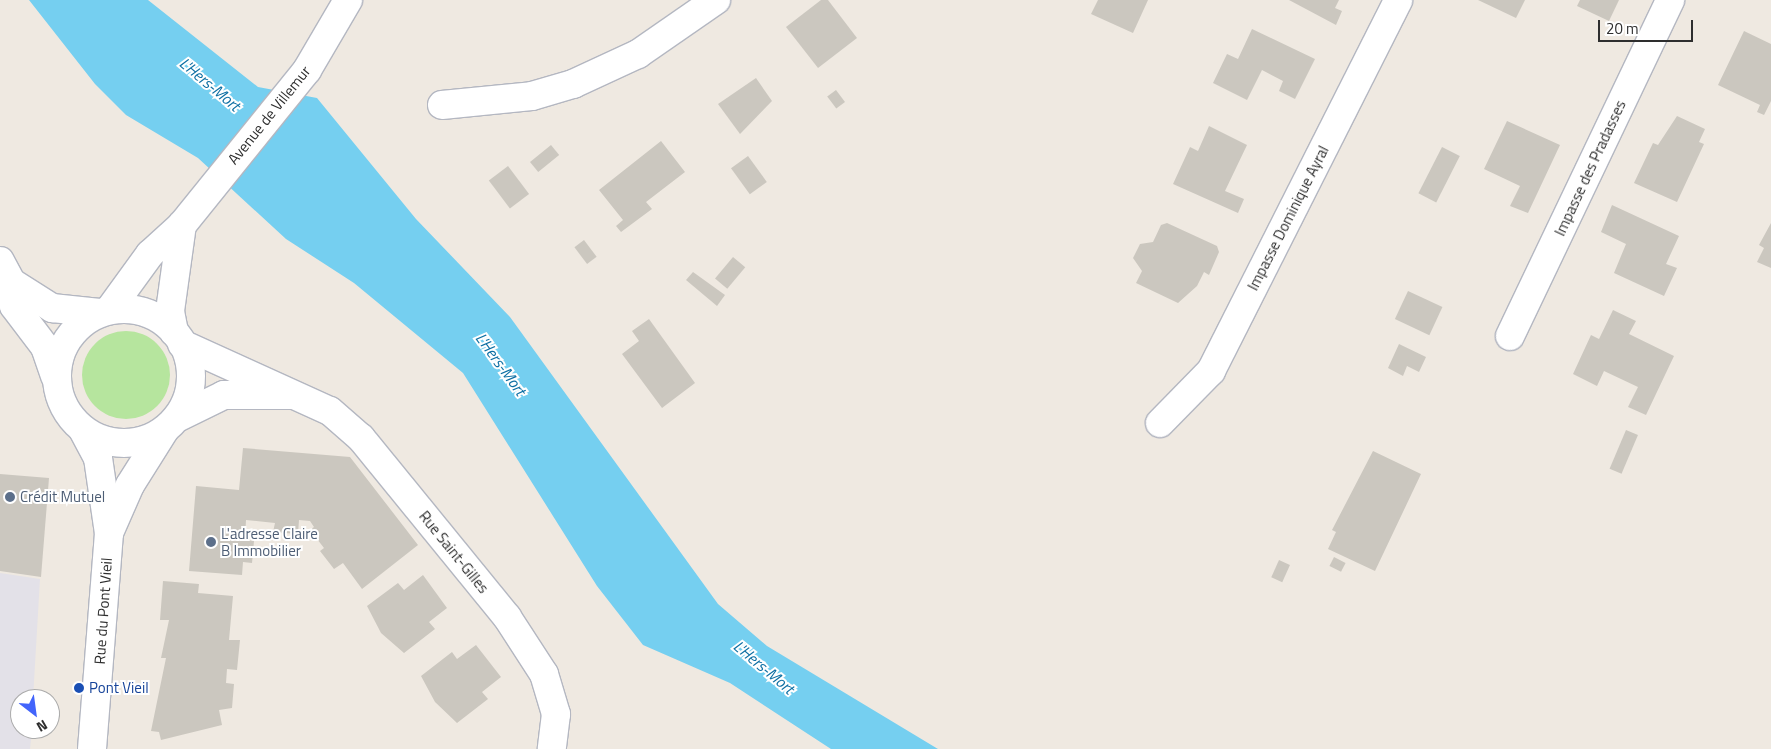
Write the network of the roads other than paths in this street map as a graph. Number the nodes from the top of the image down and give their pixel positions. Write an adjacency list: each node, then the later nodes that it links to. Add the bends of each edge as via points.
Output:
1 (348, 0): 6 (street, Avenue de Villemur, via 326,42)
2 (716, 0): 5 (street, via 638,54 572,84 532,96)
3 (1398, 0): 13 (street, Impasse Dominique Ayral, via 1211,371)
4 (1670, 0): 9 (street, Impasse des Pradasses)
5 (442, 105)
6 (182, 225): 8 (street, Avenue de Villemur, via 150,254); 10 (street, Avenue de Villemur, via 170,311)
7 (6, 272): 8 (street, via 52,308); 11 (street, via 14,306 45,347)
8 (105, 311): 10 (street, via 152,315); 11 (street, via 68,338)
9 (1510, 336)
10 (178, 338): 12 (street, via 265,378); 14 (street, via 192,381)
11 (56, 376): 15 (street, via 66,412)
12 (292, 395): 14 (street, via 224,395); 18 (street, Rue Saint-Gilles, via 330,411 361,438 507,618 544,674 556,714)
13 (1160, 423)
14 (171, 424): 15 (street, via 132,443 98,438); 16 (street, Rue du Pont Vieil, via 130,485)
15 (83, 430): 16 (street, Rue du Pont Vieil, via 98,458)
16 (109, 533): 17 (street, Rue du Pont Vieil)
17 (92, 749)
18 (552, 749)

